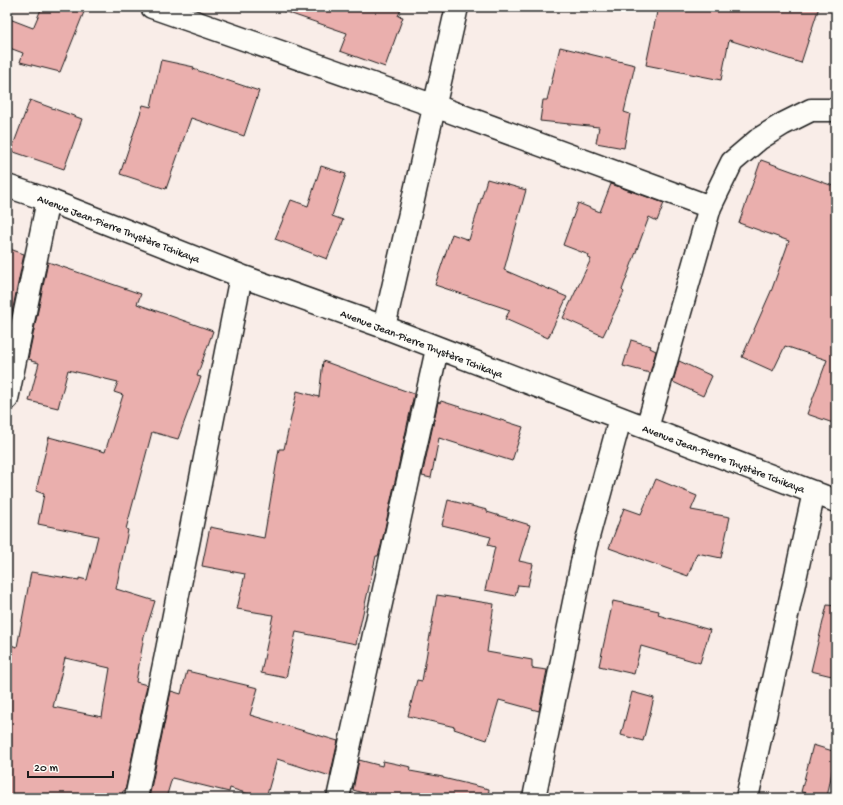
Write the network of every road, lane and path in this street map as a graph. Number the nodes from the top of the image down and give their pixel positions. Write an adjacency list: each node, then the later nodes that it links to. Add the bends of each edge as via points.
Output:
1 (152, 7): 3 (street)
2 (457, 7): 3 (street)
3 (435, 106): 7 (street); 9 (street)
4 (836, 110): 7 (street, via 811,110 759,139 732,162)
5 (7, 186): 6 (street, Avenue Jean-Pierre Thystère Tchikaya)
6 (48, 200): 8 (street, Avenue Jean-Pierre Thystère Tchikaya); 11 (street)
7 (710, 207): 13 (street)
8 (241, 276): 9 (street, Avenue Jean-Pierre Thystère Tchikaya); 16 (street)
9 (384, 327): 10 (street, Avenue Jean-Pierre Thystère Tchikaya)
10 (437, 349): 12 (street, Avenue Jean-Pierre Thystère Tchikaya); 17 (street)
11 (7, 399)
12 (620, 419): 13 (street, Avenue Jean-Pierre Thystère Tchikaya); 18 (street, via 584,548)
13 (647, 428): 14 (street, Avenue Jean-Pierre Thystère Tchikaya)
14 (814, 492): 15 (street, Avenue Jean-Pierre Thystère Tchikaya); 19 (street)
15 (836, 501)
16 (136, 798)
17 (338, 798)
18 (534, 798)
19 (747, 798)

